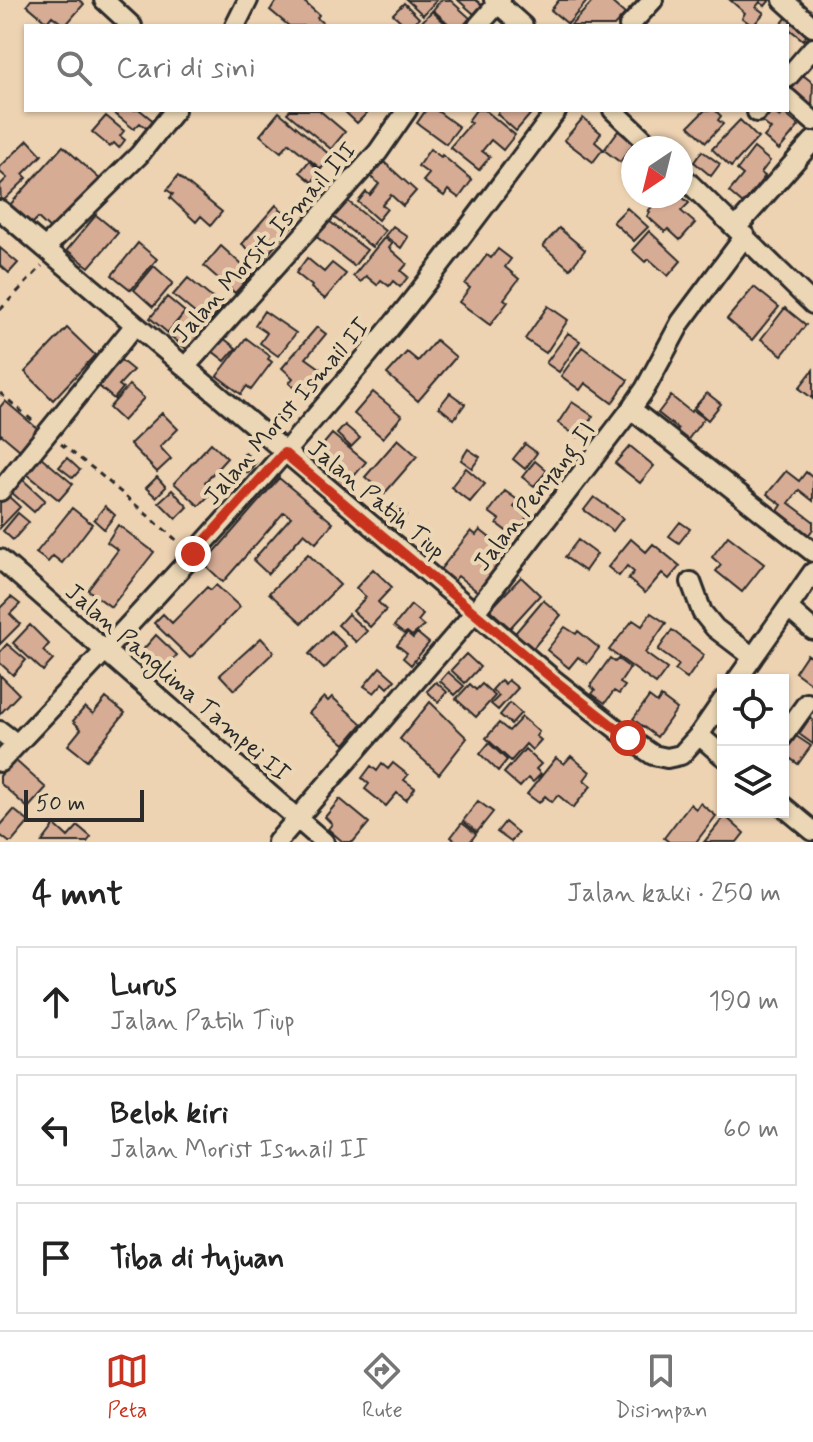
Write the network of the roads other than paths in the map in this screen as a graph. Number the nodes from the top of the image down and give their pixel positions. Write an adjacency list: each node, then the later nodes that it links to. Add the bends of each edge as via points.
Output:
1 (104, 0): 6 (street)
2 (248, 0): 7 (street)
3 (653, 0): 10 (street)
4 (783, 0): 11 (street)
5 (498, 1): 8 (street); 9 (street)
6 (130, 24)
7 (236, 24)
8 (480, 24)
9 (521, 24)
10 (631, 24)
11 (813, 27)
12 (813, 48): 13 (street)
13 (789, 76)
14 (789, 100): 19 (street)
15 (173, 112): 25 (street)
16 (406, 112): 28 (street, Jalan Morsit Ismail III, via 378,152)
17 (555, 112): 30 (street, Jalan Morist Ismail II, via 404,310)
18 (615, 112): 20 (street)
19 (813, 121)
20 (640, 136)
21 (813, 142): 24 (street, Jalan Penyang II)
22 (693, 186): 24 (street)
23 (0, 210): 25 (street, Jalan Patih Tiup)
24 (741, 232): 26 (street); 29 (street, Jalan Penyang II)
25 (49, 251): 27 (street, Jalan Patih Tiup)
26 (813, 304)
27 (135, 325): 28 (street, Jalan Patih Tiup); 31 (street)
28 (185, 367): 30 (street, Jalan Patih Tiup)
29 (631, 409): 32 (street); 37 (street, Jalan Penyang II)
30 (284, 453): 37 (street, Jalan Patih Tiup); 39 (street, Jalan Morist Ismail II)
31 (0, 491)
32 (813, 552)
33 (0, 559): 39 (street, Jalan Panglima Tampei II)
34 (813, 572): 36 (street)
35 (691, 582): 40 (street, via 702,612 715,628)
36 (788, 608): 38 (street); 40 (street)
37 (475, 612): 46 (street, Jalan Patih Tiup, via 653,755 681,755); 51 (street, Jalan Penyang II)
38 (810, 622)
39 (105, 651): 47 (street, Jalan Morist Ismail II); 51 (street, Jalan Panglima Tampei II)
40 (753, 657): 41 (street)
41 (741, 674)
42 (807, 703): 44 (street)
43 (717, 709): 46 (street, Jalan Patih Tiup)
44 (789, 728)
45 (0, 731): 47 (street)
46 (699, 735): 48 (street)
47 (17, 744): 49 (street, Jalan Morist Ismail II)
48 (717, 751)
49 (0, 762)
50 (789, 811): 52 (street)
51 (299, 819): 53 (street, Jalan Penyang II); 54 (street, Jalan Panglima Tampei II)
52 (813, 831)
53 (277, 842)
54 (324, 842)

